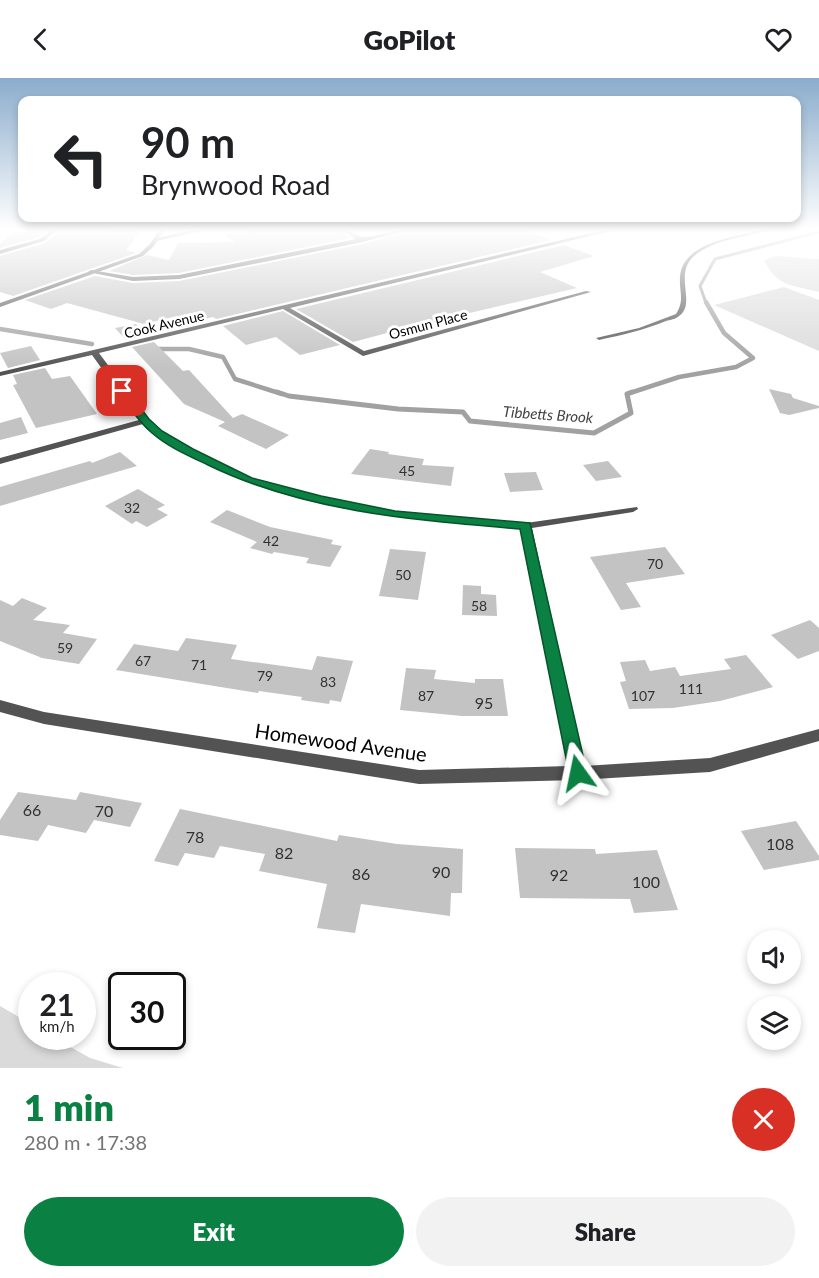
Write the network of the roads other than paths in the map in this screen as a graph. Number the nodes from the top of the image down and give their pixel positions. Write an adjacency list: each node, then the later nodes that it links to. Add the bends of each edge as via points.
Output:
1 (79, 276): 7 (street)
2 (116, 276): 3 (street)
3 (182, 276)
4 (416, 276): 8 (street, Cook Avenue)
5 (682, 276): 9 (lane, via 686,298 678,315)
6 (588, 292): 8 (street, Osmun Place, via 363,354)
7 (0, 305)
8 (284, 307): 10 (street, Cook Avenue)
9 (600, 338)
10 (94, 352): 11 (street, Cook Avenue); 12 (street)
11 (0, 374)
12 (145, 421): 13 (street); 15 (street, via 189,452 248,480 319,500 395,514)
13 (0, 460)
14 (633, 509): 15 (street)
15 (526, 526): 18 (street)
16 (0, 706): 18 (street, Homewood Avenue, via 44,718 419,777)
17 (819, 735): 18 (street, Homewood Avenue, via 710,765)
18 (578, 773)

